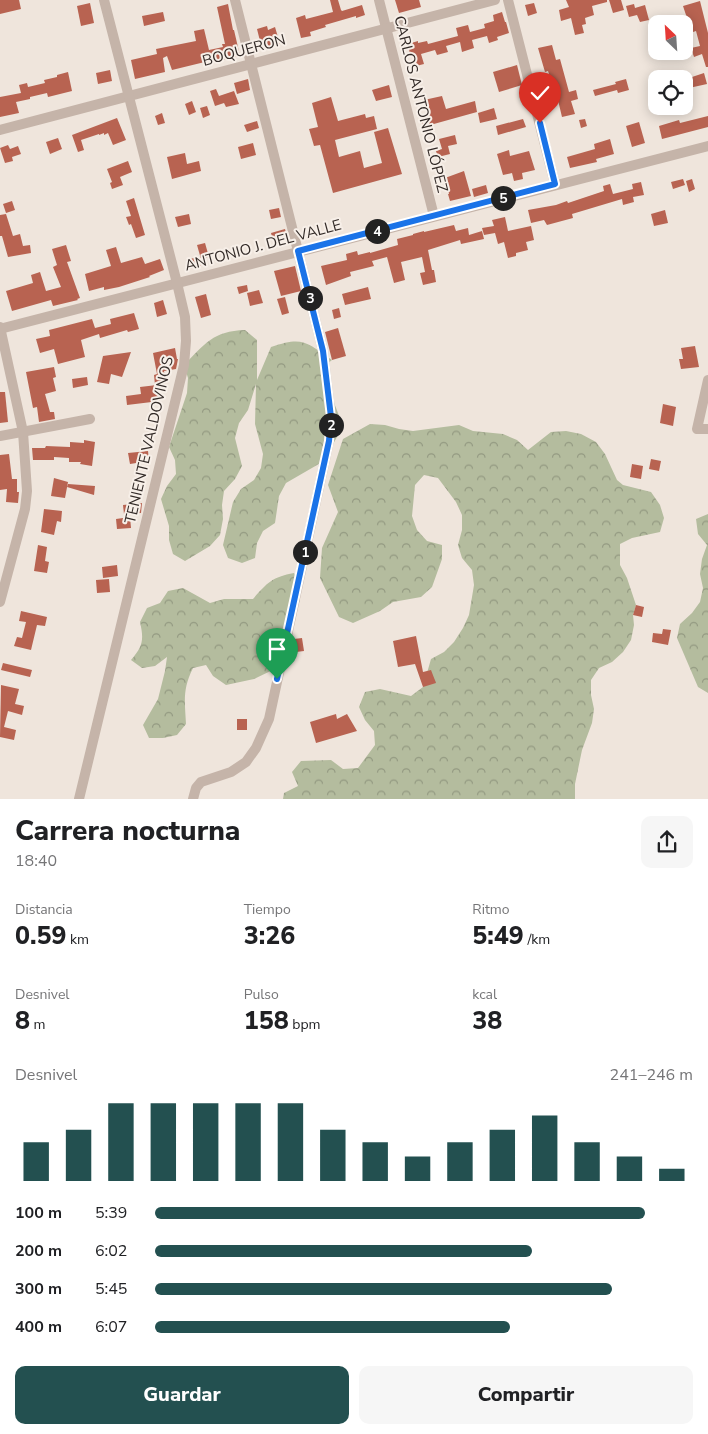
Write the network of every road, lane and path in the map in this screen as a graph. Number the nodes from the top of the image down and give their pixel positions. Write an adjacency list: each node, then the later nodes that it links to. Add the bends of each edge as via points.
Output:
1 (104, 0): 8 (street, TENIENTE VALDOVINOS)
2 (235, 0): 7 (street)
3 (380, 0): 6 (street, CARLOS ANTONIO LÓPEZ)
4 (495, 0): 6 (street, BOQUERON)
5 (508, 0): 11 (street)
6 (387, 28): 7 (street, BOQUERON); 12 (street, CARLOS ANTONIO LÓPEZ)
7 (251, 64): 8 (street, BOQUERON); 13 (street)
8 (128, 96): 9 (street, BOQUERON); 14 (street, TENIENTE VALDOVINOS)
9 (0, 130)
10 (708, 146): 11 (street, ANTONIO J. DEL VALLE)
11 (555, 184): 12 (street, ANTONIO J. DEL VALLE)
12 (434, 216): 13 (street, ANTONIO J. DEL VALLE)
13 (298, 251): 14 (street, ANTONIO J. DEL VALLE); 24 (street, via 323,351 331,417 329,441 269,719 246,762 231,772 201,782)
14 (177, 283): 15 (street, ANTONIO J. DEL VALLE); 23 (street, TENIENTE VALDOVINOS, via 186,340 184,365)
15 (0, 328): 19 (street)
16 (708, 380): 18 (street, via 697,429)
17 (90, 419): 19 (street)
18 (708, 429)
19 (23, 432): 20 (street); 21 (street, via 25,509)
20 (0, 436)
21 (1, 591): 22 (street)
22 (0, 602)
23 (79, 799)
24 (193, 799)

